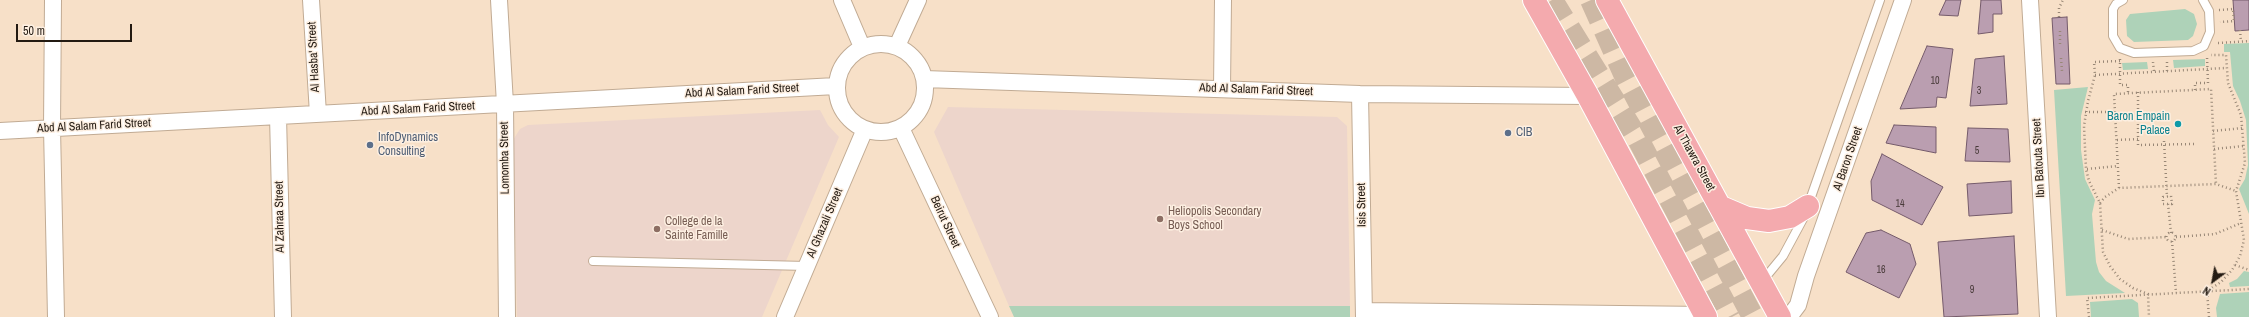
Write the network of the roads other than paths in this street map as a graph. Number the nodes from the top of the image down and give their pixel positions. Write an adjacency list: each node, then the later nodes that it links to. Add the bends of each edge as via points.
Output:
1 (53, 0): 24 (street)
2 (311, 0): 22 (street, Al Hasba' Street)
3 (499, 0): 21 (street, Lomomba Street)
4 (842, 0): 15 (street)
5 (918, 0): 14 (street)
6 (1223, 0): 18 (street)
7 (1534, 0): 20 (highway)
8 (1608, 0): 29 (highway, Al Thawra Street)
9 (1880, 0): 28 (lane, Al Baron Street)
10 (1903, 0): 41 (street, Al Baron Street, via 1798,305)
11 (2030, 0): 42 (street, Ibn Batouta Street)
12 (2123, 0): 13 (lane, via 2116,4 2112,15 2113,36 2120,48 2134,53 2193,51 2207,43 2210,32 2209,11)
13 (2203, 0)
14 (897, 46): 15 (street, via 886,43); 16 (street, via 915,59)
15 (862, 47): 17 (street, via 843,63)
16 (924, 79): 18 (street, Abd Al Salam Farid Street); 25 (street, via 923,103 914,117)
17 (836, 86): 21 (street, Abd Al Salam Farid Street); 26 (street, via 837,97 847,117)
18 (1222, 89): 19 (street, Abd Al Salam Farid Street)
19 (1360, 94): 20 (street, Abd Al Salam Farid Street); 33 (street, Isis Street)
20 (1588, 96): 34 (highway)
21 (505, 104): 22 (street, Abd Al Salam Farid Street); 37 (street, Lomomba Street)
22 (318, 114): 23 (street, Abd Al Salam Farid Street)
23 (278, 116): 24 (street, Abd Al Salam Farid Street); 36 (street, Al Zahraa Street)
24 (52, 128): 27 (street, Abd Al Salam Farid Street); 35 (street)
25 (901, 128): 26 (street, via 883,132); 39 (street, Beirut Street)
26 (865, 129): 31 (street, Al Ghazali Street)
27 (0, 131)
28 (1808, 206): 29 (highway, via 1790,217 1768,221 1748,218); 32 (lane, Al Baron Street, via 1785,252 1769,273)
29 (1721, 207): 32 (highway, Al Thawra Street)
30 (593, 261): 31 (lane)
31 (807, 266): 38 (street, Al Ghazali Street)
32 (1760, 280): 40 (highway, Al Thawra Street)
33 (1364, 314): 34 (street)
34 (1706, 316)
35 (56, 317)
36 (282, 317)
37 (507, 317)
38 (785, 317)
39 (990, 317)
40 (1780, 317)
41 (1789, 317)
42 (2048, 317)

